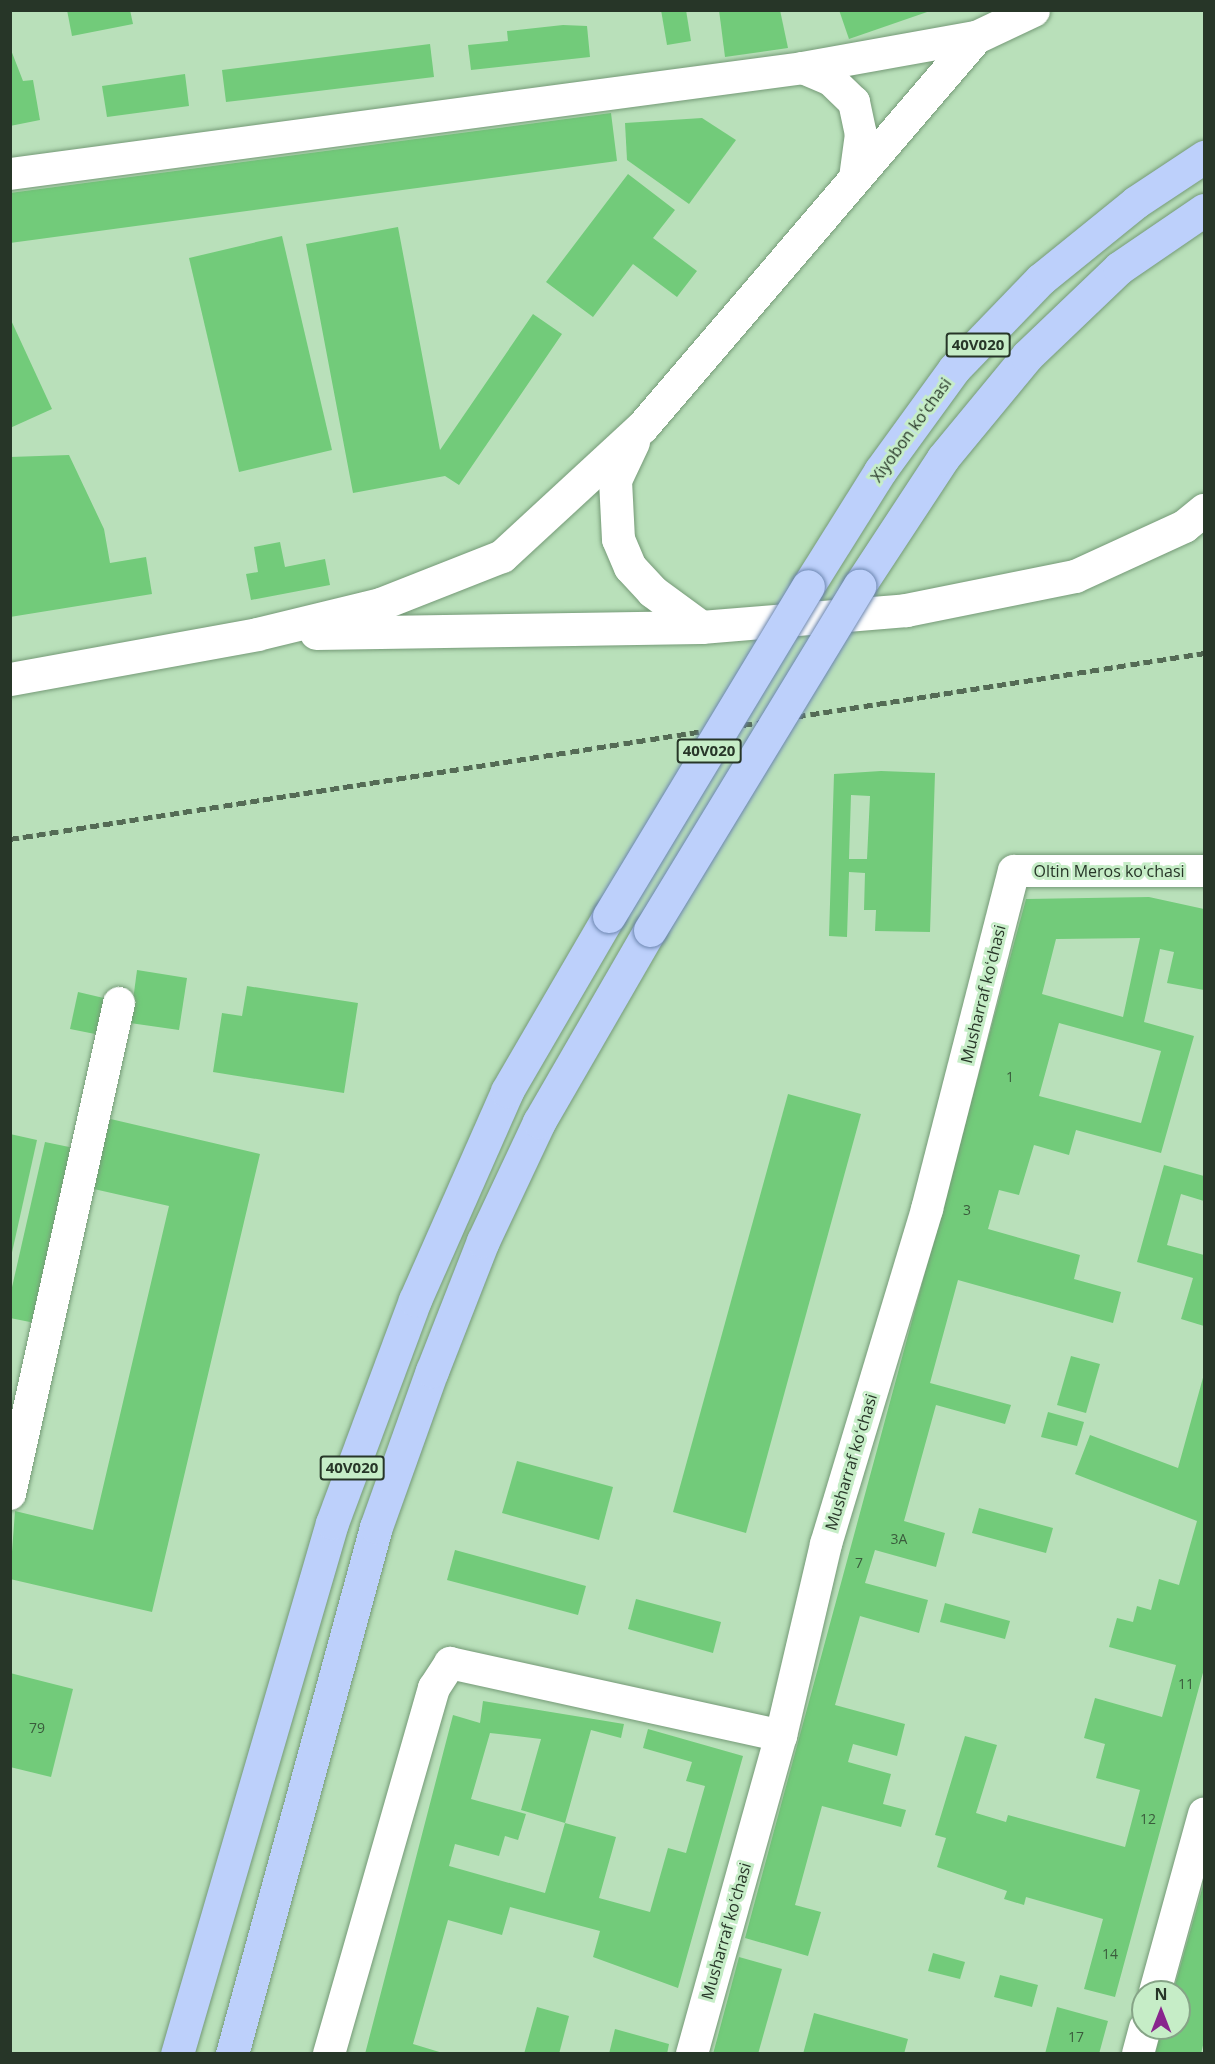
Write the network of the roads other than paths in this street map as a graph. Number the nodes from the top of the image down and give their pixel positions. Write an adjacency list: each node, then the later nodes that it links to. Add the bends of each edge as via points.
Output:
1 (1033, 10): 2 (main road)
2 (976, 38): 3 (street); 6 (main road)
3 (803, 68): 5 (street); 6 (street, via 831,80 854,102 861,134)
4 (1204, 157): 20 (main road, Xiyobon koʻchasi / 40V020, bridge, via 1136,202 1041,279 954,369 880,471 808,586 507,1091 415,1300 332,1523)
5 (10, 174)
6 (855, 178): 8 (main road)
7 (1204, 210): 21 (main road, 40V020, bridge, via 1119,268 1027,356 943,458 859,586 650,930 539,1122 483,1241 376,1527)
8 (642, 427): 10 (main road, via 615,480 618,539 630,567 652,591); 11 (main road, via 502,556 380,604)
9 (1204, 510): 10 (main road, via 1184,526 1075,576 906,609)
10 (701, 627): 11 (main road)
11 (258, 634): 12 (main road)
12 (10, 679)
13 (1014, 871): 14 (street, Oltin Meros koʻchasi); 17 (street, Musharraf koʻchasi, via 927,1209 826,1544)
14 (1204, 871)
15 (119, 1003): 16 (street)
16 (10, 1494)
17 (781, 1736): 22 (street, via 477,1664 450,1663 434,1688); 23 (street, Musharraf koʻchasi)
18 (1204, 1814): 19 (street)
19 (1158, 1980)
20 (177, 2054)
21 (232, 2054)
22 (329, 2054)
23 (692, 2054)

